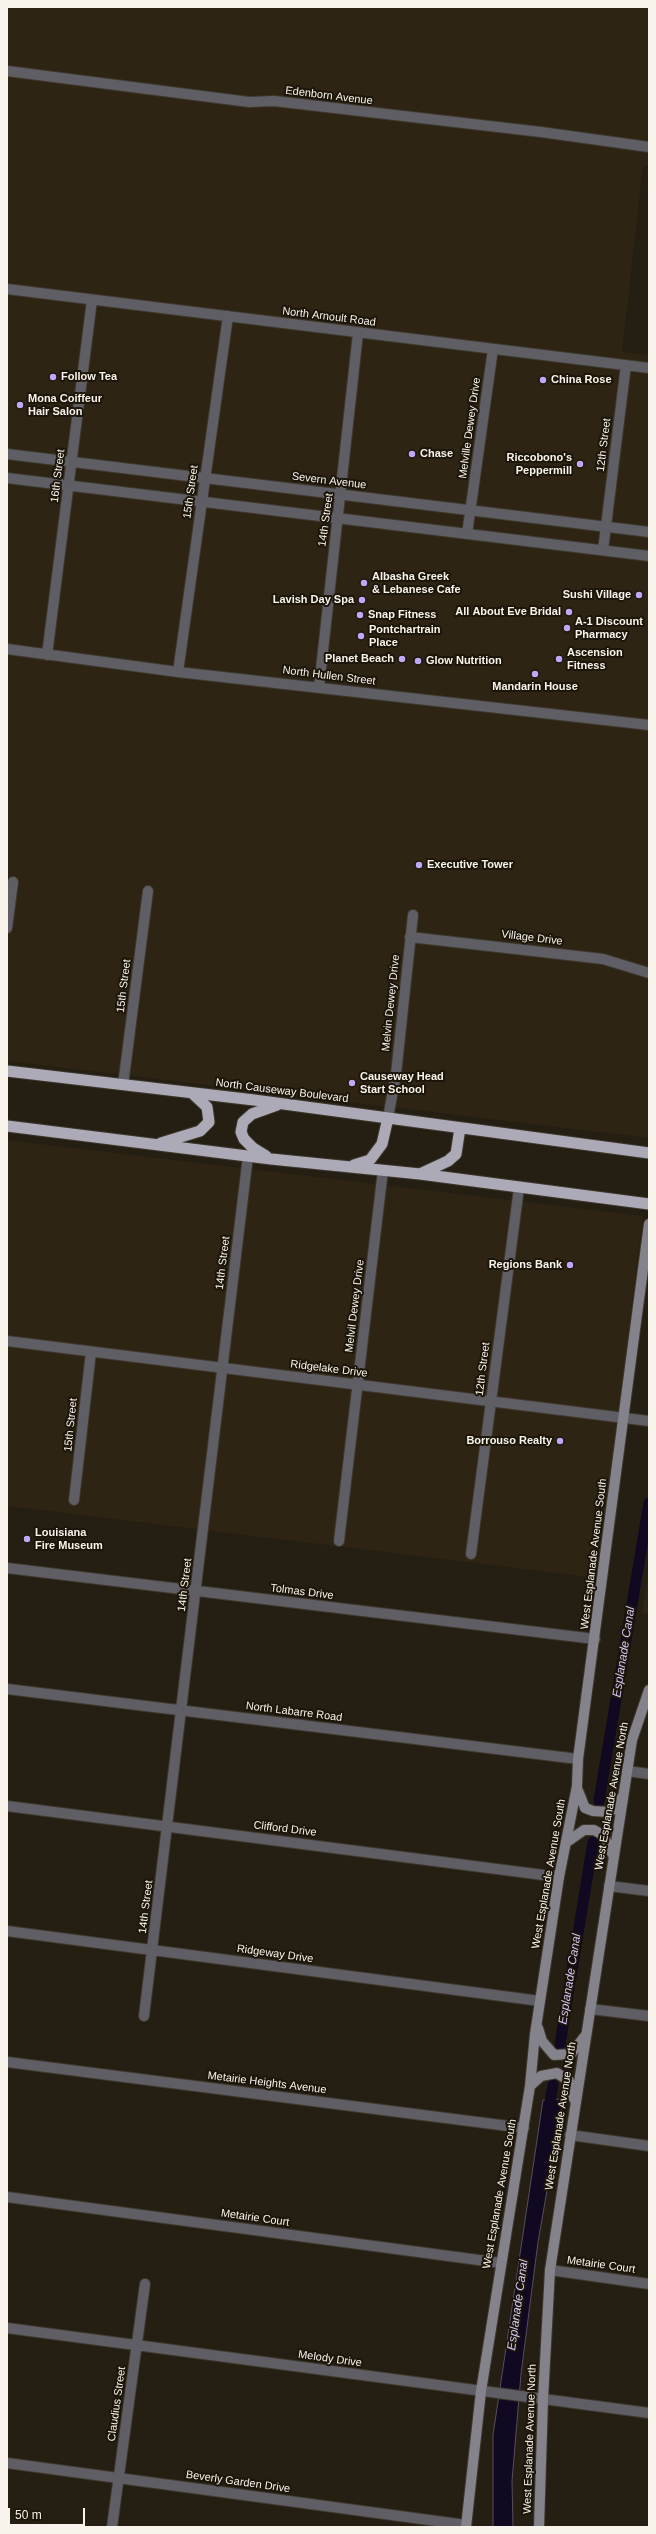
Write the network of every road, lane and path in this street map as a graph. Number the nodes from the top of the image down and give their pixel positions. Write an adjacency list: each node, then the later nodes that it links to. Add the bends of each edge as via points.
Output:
1 (7, 71): 2 (street, Edenborn Avenue, via 249,102 274,101)
2 (649, 147)
3 (7, 289): 4 (street, North Arnoult Road)
4 (92, 300): 5 (street, North Arnoult Road); 11 (street, 16th Street)
5 (228, 316): 6 (street, North Arnoult Road); 13 (street, 15th Street)
6 (358, 333): 7 (street, North Arnoult Road); 15 (street, 14th Street)
7 (493, 349): 8 (street, North Arnoult Road); 17 (street, Melville Dewey Drive)
8 (626, 366): 9 (street, North Arnoult Road); 19 (street, 12th Street)
9 (649, 368)
10 (7, 454): 11 (street, Severn Avenue)
11 (72, 462): 13 (street, Severn Avenue); 14 (street, 16th Street)
12 (7, 478): 14 (street)
13 (206, 478): 15 (street, Severn Avenue); 16 (street, 15th Street)
14 (69, 485): 16 (street); 25 (street, 16th Street)
15 (342, 495): 17 (street, Severn Avenue); 18 (street, 14th Street)
16 (202, 502): 18 (street); 26 (street, 15th Street)
17 (471, 510): 19 (street, Severn Avenue); 21 (street, Melville Dewey Drive)
18 (337, 518): 21 (street); 27 (street, 14th Street)
19 (606, 527): 20 (street, Severn Avenue); 22 (street, 12th Street)
20 (649, 532)
21 (467, 534): 22 (street)
22 (603, 550): 23 (street)
23 (649, 556)
24 (7, 649): 25 (street, North Hullen Street)
25 (47, 654): 26 (street, North Hullen Street)
26 (178, 672): 27 (street, North Hullen Street)
27 (319, 687): 28 (street, North Hullen Street)
28 (649, 725)
29 (13, 882): 32 (street)
30 (148, 890): 36 (street, 15th Street)
31 (413, 915): 33 (street, Melvin Dewey Drive)
32 (7, 928)
33 (410, 937): 34 (street, Village Drive, via 603,959); 39 (street, Melvin Dewey Drive, via 396,1074)
34 (649, 973)
35 (7, 1071): 36 (highway, North Causeway Boulevard)
36 (123, 1085): 37 (highway, North Causeway Boulevard)
37 (191, 1093): 38 (highway, North Causeway Boulevard); 42 (highway, via 207,1108 209,1122 200,1131)
38 (279, 1104): 39 (highway, North Causeway Boulevard); 45 (highway, via 246,1117 241,1132 253,1148)
39 (388, 1118): 41 (highway, North Causeway Boulevard); 46 (highway, via 382,1144 375,1156 366,1162)
40 (7, 1126): 42 (highway)
41 (460, 1128): 43 (highway, North Causeway Boulevard); 48 (highway, via 456,1154 448,1161)
42 (156, 1144): 44 (highway)
43 (649, 1153)
44 (248, 1156): 45 (highway); 54 (street, 14th Street)
45 (271, 1159): 46 (highway)
46 (348, 1167): 47 (highway)
47 (383, 1170): 48 (highway); 55 (street, Melvil Dewey Drive)
48 (420, 1174): 49 (highway)
49 (519, 1188): 50 (highway); 56 (street, 12th Street)
50 (649, 1204)
51 (649, 1224): 57 (main road, West Esplanade Avenue South)
52 (7, 1341): 53 (street, Ridgelake Drive)
53 (91, 1352): 54 (street, Ridgelake Drive); 59 (street, 15th Street)
54 (222, 1368): 55 (street, Ridgelake Drive); 63 (street, 14th Street)
55 (357, 1385): 56 (street, Ridgelake Drive); 60 (street, Melvil Dewey Drive)
56 (491, 1401): 57 (street, Ridgelake Drive); 61 (street, 12th Street)
57 (624, 1418): 58 (street, Ridgelake Drive); 64 (main road, West Esplanade Avenue South)
58 (645, 1420)
59 (74, 1500)
60 (339, 1541)
61 (471, 1554)
62 (7, 1568): 63 (street, Tolmas Drive)
63 (196, 1591): 64 (street, Tolmas Drive); 67 (street, 14th Street)
64 (595, 1639): 68 (main road, West Esplanade Avenue South)
65 (7, 1689): 67 (street, North Labarre Road)
66 (649, 1690): 69 (main road, West Esplanade Avenue North, via 632,1740)
67 (182, 1710): 68 (street, North Labarre Road); 74 (street, 14th Street)
68 (578, 1759): 71 (main road, West Esplanade Avenue South)
69 (627, 1771): 70 (street); 72 (main road, West Esplanade Avenue North)
70 (649, 1774)
71 (577, 1786): 72 (main road, via 585,1808 593,1811 608,1812 616,1808); 75 (main road, West Esplanade Avenue South)
72 (623, 1794): 76 (main road, West Esplanade Avenue North)
73 (7, 1806): 74 (street, Clifford Drive)
74 (168, 1826): 77 (street, Clifford Drive); 81 (street, 14th Street)
75 (567, 1842): 76 (main road, via 584,1830 594,1830 606,1838); 77 (main road, West Esplanade Avenue South)
76 (614, 1857): 78 (main road, West Esplanade Avenue North)
77 (559, 1877): 82 (main road, West Esplanade Avenue South)
78 (609, 1886): 79 (street); 83 (main road, West Esplanade Avenue North)
79 (649, 1891)
80 (7, 1931): 81 (street, Ridgeway Drive)
81 (152, 1950): 82 (street, Ridgeway Drive); 84 (street, 14th Street)
82 (540, 2001): 86 (main road, West Esplanade Avenue South)
83 (590, 2009): 85 (street); 87 (main road, West Esplanade Avenue North)
84 (144, 2016)
85 (649, 2016)
86 (538, 2028): 87 (main road, via 546,2048 562,2056 571,2054); 89 (main road, West Esplanade Avenue South)
87 (586, 2033): 90 (main road, West Esplanade Avenue North)
88 (7, 2062): 91 (street, Metairie Heights Avenue)
89 (530, 2086): 90 (main road, via 541,2076 557,2073 569,2081); 91 (main road, West Esplanade Avenue South)
90 (576, 2102): 92 (main road, West Esplanade Avenue North)
91 (524, 2128): 95 (main road, West Esplanade Avenue South)
92 (570, 2135): 93 (street); 96 (main road, West Esplanade Avenue North)
93 (649, 2146)
94 (7, 2197): 95 (street, Metairie Court)
95 (501, 2263): 101 (main road, West Esplanade Avenue South)
96 (550, 2270): 98 (street, Metairie Court); 102 (main road, West Esplanade Avenue North)
97 (145, 2284): 100 (street, Claudius Street)
98 (649, 2284)
99 (7, 2328): 100 (street, Melody Drive)
100 (137, 2345): 101 (street, Melody Drive); 105 (street, Claudius Street)
101 (486, 2392): 102 (street, Melody Drive); 106 (main road, West Esplanade Avenue South)
102 (543, 2399): 103 (street, Melody Drive); 108 (main road, West Esplanade Avenue North)
103 (649, 2413)
104 (7, 2463): 105 (street, Beverly Garden Drive)
105 (119, 2478): 106 (street, Beverly Garden Drive); 107 (street, Claudius Street)
106 (466, 2526)
107 (112, 2527)
108 (539, 2527)

